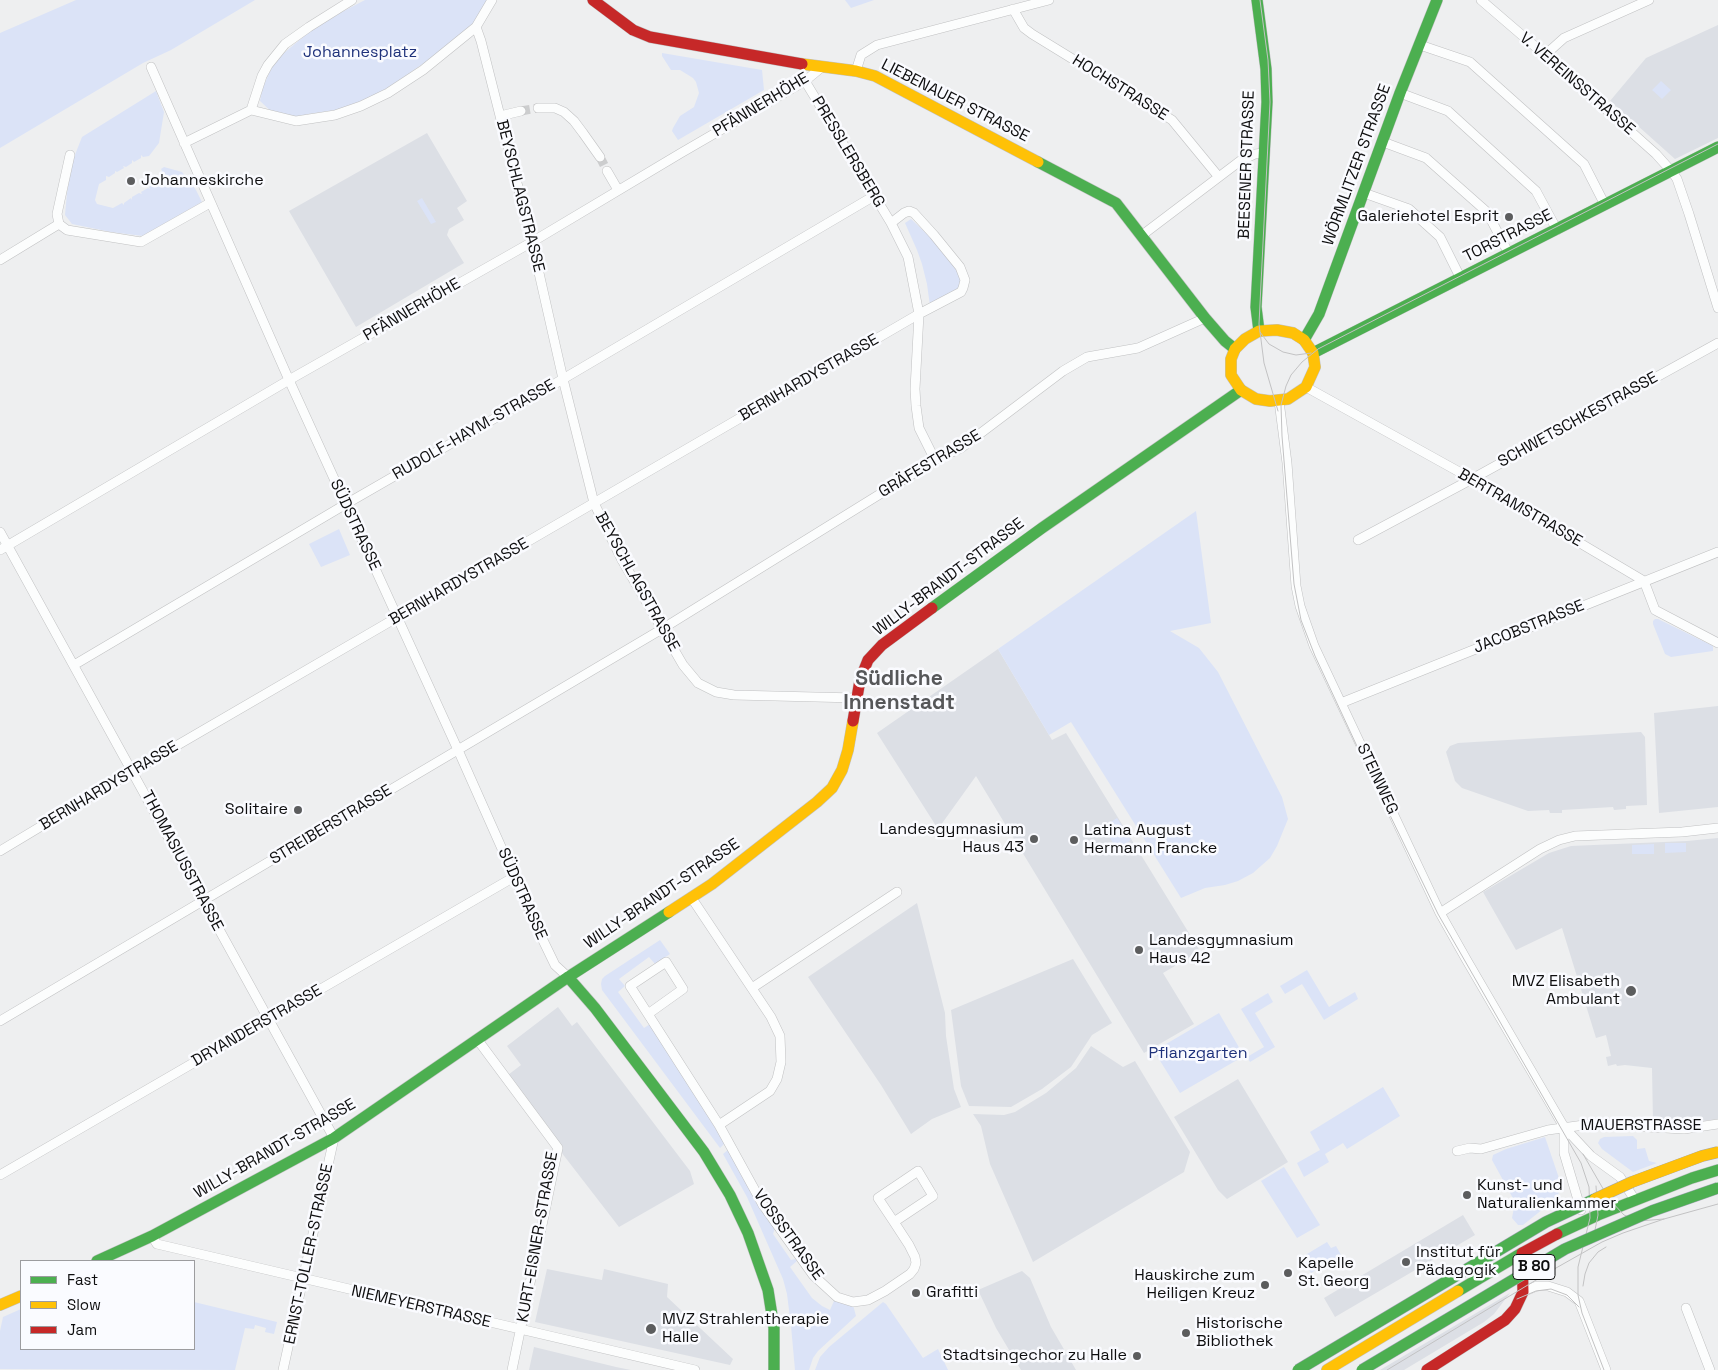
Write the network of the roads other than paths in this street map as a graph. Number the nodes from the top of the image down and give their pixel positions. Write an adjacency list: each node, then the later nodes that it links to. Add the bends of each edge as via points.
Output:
1 (352, 0): 19 (street, via 285,44 262,76)
2 (492, 0): 10 (street)
3 (593, 0): 14 (street, LIEBENAUER STRASSE, via 633,30 650,37)
4 (1049, 0): 9 (street)
5 (1257, 0): 25 (street, BEESENER STRASSE, via 1266,69)
6 (1435, 0): 11 (street, WÖRMLITZER STRASSE)
7 (1481, 0): 12 (street, V. VEREINSSTRASSE)
8 (1649, 0): 12 (street, via 1564,38)
9 (1013, 9): 15 (street, via 877,45 861,55); 30 (street, HOCHSTRASSE, via 1028,31 1172,120)
10 (476, 28): 19 (street, via 423,70 361,106 335,115 296,121); 21 (street, BEYSCHLAGSTRASSE)
11 (1420, 45): 17 (street, WÖRMLITZER STRASSE); 35 (street, via 1470,62 1584,164)
12 (1545, 55): 29 (street, V. VEREINSSTRASSE)
13 (151, 67): 23 (street, SÜDSTRASSE)
14 (822, 67): 15 (street, LIEBENAUER STRASSE); 16 (street, PFÄNNERHÖHE)
15 (856, 71): 39 (street, LIEBENAUER STRASSE, via 875,76 1116,204)
16 (806, 81): 31 (street, PFÄNNERHÖHE); 33 (street, PRESSLERSBERG)
17 (1400, 93): 22 (street, WÖRMLITZER STRASSE); 38 (street, via 1448,111 1536,191)
18 (538, 108): 27 (street, via 564,112)
19 (251, 110): 23 (street)
20 (521, 111): 21 (street)
21 (500, 116): 40 (street, BEYSCHLAGSTRASSE)
22 (1383, 142): 32 (street, WÖRMLITZER STRASSE); 41 (street, via 1426,158 1487,212)
23 (184, 143): 34 (street, SÜDSTRASSE)
24 (1718, 148): 29 (street, TORSTRASSE)
25 (1264, 153): 30 (street, via 1249,156); 47 (street, BEESENER STRASSE, via 1256,307)
26 (70, 155): 37 (street, via 57,214)
27 (600, 157)
28 (607, 171): 31 (street)
29 (1671, 171): 35 (street, TORSTRASSE); 44 (street, V. VEREINSSTRASSE, via 1689,214)
30 (1218, 176): 39 (street)
31 (618, 190): 40 (street, PFÄNNERHÖHE)
32 (1364, 193): 43 (street, via 1409,208 1440,237); 48 (street, WÖRMLITZER STRASSE, via 1319,314)
33 (874, 196): 36 (street, PRESSLERSBERG); 52 (street, RUDOLF-HAYM-STRASSE)
34 (210, 203): 37 (street, via 141,242 67,230); 53 (street, SÜDSTRASSE)
35 (1605, 205): 38 (street, TORSTRASSE)
36 (891, 223): 45 (street, PRESSLERSBERG, via 908,257); 45 (street, PRESSLERSBERG, via 904,213 914,213 964,275 961,292)
37 (59, 224): 42 (street)
38 (1557, 230): 41 (street, TORSTRASSE)
39 (1141, 236): 46 (street, LIEBENAUER STRASSE)
40 (532, 242): 52 (street, BEYSCHLAGSTRASSE); 53 (street, PFÄNNERHÖHE)
41 (1509, 254): 43 (street, TORSTRASSE)
42 (0, 260)
43 (1461, 279): 51 (street, TORSTRASSE)
44 (1718, 308)
45 (919, 314): 57 (street, PRESSLERSBERG, via 916,406 919,428); 59 (street, BERNHARDYSTRASSE)
46 (1205, 318): 50 (street, LIEBENAUER STRASSE); 57 (street, GRÄFESTRASSE, via 1138,348 1086,357 961,448)
47 (1259, 331): 48 (street, via 1285,331); 50 (street)
48 (1304, 340): 51 (street)
49 (1718, 343): 58 (street, SCHWETSCHKESTRASSE)
50 (1235, 349): 55 (street, via 1231,375)
51 (1313, 353): 54 (street, via 1314,367)
52 (563, 379): 59 (street, BEYSCHLAGSTRASSE); 60 (street, RUDOLF-HAYM-STRASSE)
53 (289, 380): 60 (street, SÜDSTRASSE); 63 (street, PFÄNNERHÖHE)
54 (1306, 387): 56 (street); 58 (street, BERTRAMSTRASSE)
55 (1240, 390): 56 (street, via 1256,398); 70 (street, WILLY-BRANDT-STRASSE, via 882,645 868,660)
56 (1278, 401): 71 (street, STEINWEG, via 1300,606 1314,646)
57 (935, 460): 67 (street, GRÄFESTRASSE)
58 (1472, 479): 62 (street, SCHWETSCHKESTRASSE); 65 (street, BERTRAMSTRASSE)
59 (594, 503): 66 (street, BERNHARDYSTRASSE); 67 (street, BEYSCHLAGSTRASSE)
60 (346, 504): 66 (street, SÜDSTRASSE); 69 (street, RUDOLF-HAYM-STRASSE)
61 (0, 532): 63 (street, THOMASIUSSTRASSE)
62 (1358, 540)
63 (4, 548): 69 (street, THOMASIUSSTRASSE)
64 (1718, 552): 65 (street, JACOBSTRASSE)
65 (1644, 581): 68 (street, via 1655,610); 71 (street, JACOBSTRASSE)
66 (398, 617): 72 (street, SÜDSTRASSE); 73 (street, BERNHARDYSTRASSE)
67 (662, 629): 70 (street, BEYSCHLAGSTRASSE, via 688,673 698,683 716,692); 72 (street, STREIBERSTRASSE)
68 (1718, 643)
69 (74, 665): 73 (street, THOMASIUSSTRASSE)
70 (856, 698): 78 (street, WILLY-BRANDT-STRASSE, via 848,750 832,788 712,884)
71 (1341, 702): 80 (street, STEINWEG)
72 (458, 750): 76 (street, SÜDSTRASSE); 79 (street, STREIBERSTRASSE)
73 (133, 771): 75 (street, BERNHARDYSTRASSE); 79 (street, THOMASIUSSTRASSE)
74 (1718, 828): 80 (street, via 1575,836 1559,840)
75 (0, 851)
76 (514, 877): 81 (street, SÜDSTRASSE, via 551,958); 84 (street, DRYANDERSTRASSE)
77 (897, 892): 82 (street)
78 (691, 897): 81 (street, WILLY-BRANDT-STRASSE); 82 (street)
79 (203, 902): 84 (street, THOMASIUSSTRASSE); 85 (street, STREIBERSTRASSE)
80 (1440, 913): 89 (street, STEINWEG)
81 (568, 977): 86 (street, WILLY-BRANDT-STRASSE); 111 (street, via 704,1152 733,1200 768,1290 774,1328)
82 (752, 988): 88 (street, via 780,1036 781,1062 770,1091)
83 (648, 1014): 83 (street, VOSSSTRASSE, via 630,986 666,962 683,989); 88 (street, VOSSSTRASSE)
84 (268, 1020): 90 (street, THOMASIUSSTRASSE); 94 (street, DRYANDERSTRASSE)
85 (0, 1021)
86 (477, 1039): 90 (street, WILLY-BRANDT-STRASSE); 107 (street, KURT-EISNER-STRASSE, via 558,1148)
87 (1718, 1124): 89 (street, MAUERSTRASSE, via 1684,1129 1591,1124)
88 (719, 1125): 98 (street, VOSSSTRASSE, via 763,1205 813,1275 837,1297 853,1302 868,1300 914,1269 915,1257)
89 (1564, 1127): 91 (street, MAUERSTRASSE, via 1481,1149); 96 (street, STEINWEG, via 1592,1156 1620,1177); 97 (street, via 1564,1153)
90 (334, 1138): 99 (street, WILLY-BRANDT-STRASSE); 102 (street, ERNST-TOLLER-STRASSE)
91 (1457, 1152)
92 (1718, 1152): 112 (street, B 80, bridge, via 1632,1182 1546,1222)
93 (1718, 1170): 96 (street)
94 (0, 1175)
95 (1718, 1188): 114 (street, B 80, bridge, via 1652,1211 1565,1249)
96 (1635, 1200): 97 (street)
97 (1584, 1221): 100 (street)
98 (894, 1222): 98 (street, VOSSSTRASSE, via 934,1196 918,1171 878,1198)
99 (152, 1236): 101 (street, WILLY-BRANDT-STRASSE); 102 (street, NIEMEYERSTRASSE, via 157,1244)
100 (1522, 1253): 103 (street); 113 (street)
101 (99, 1260)
102 (304, 1279): 107 (street, NIEMEYERSTRASSE); 108 (street, ERNST-TOLLER-STRASSE)
103 (1523, 1292): 115 (street, via 1505,1320); 116 (street, via 1537,1286 1548,1286 1567,1292 1579,1301)
104 (20, 1296): 105 (street)
105 (0, 1305)
106 (1686, 1308): 117 (street)
107 (521, 1330): 109 (street, KURT-EISNER-STRASSE); 110 (street, NIEMEYERSTRASSE)
108 (283, 1370)
109 (512, 1370)
110 (695, 1370)
111 (774, 1370)
112 (1298, 1370)
113 (1327, 1370)
114 (1362, 1370)
115 (1427, 1370)
116 (1606, 1370)
117 (1710, 1370)

